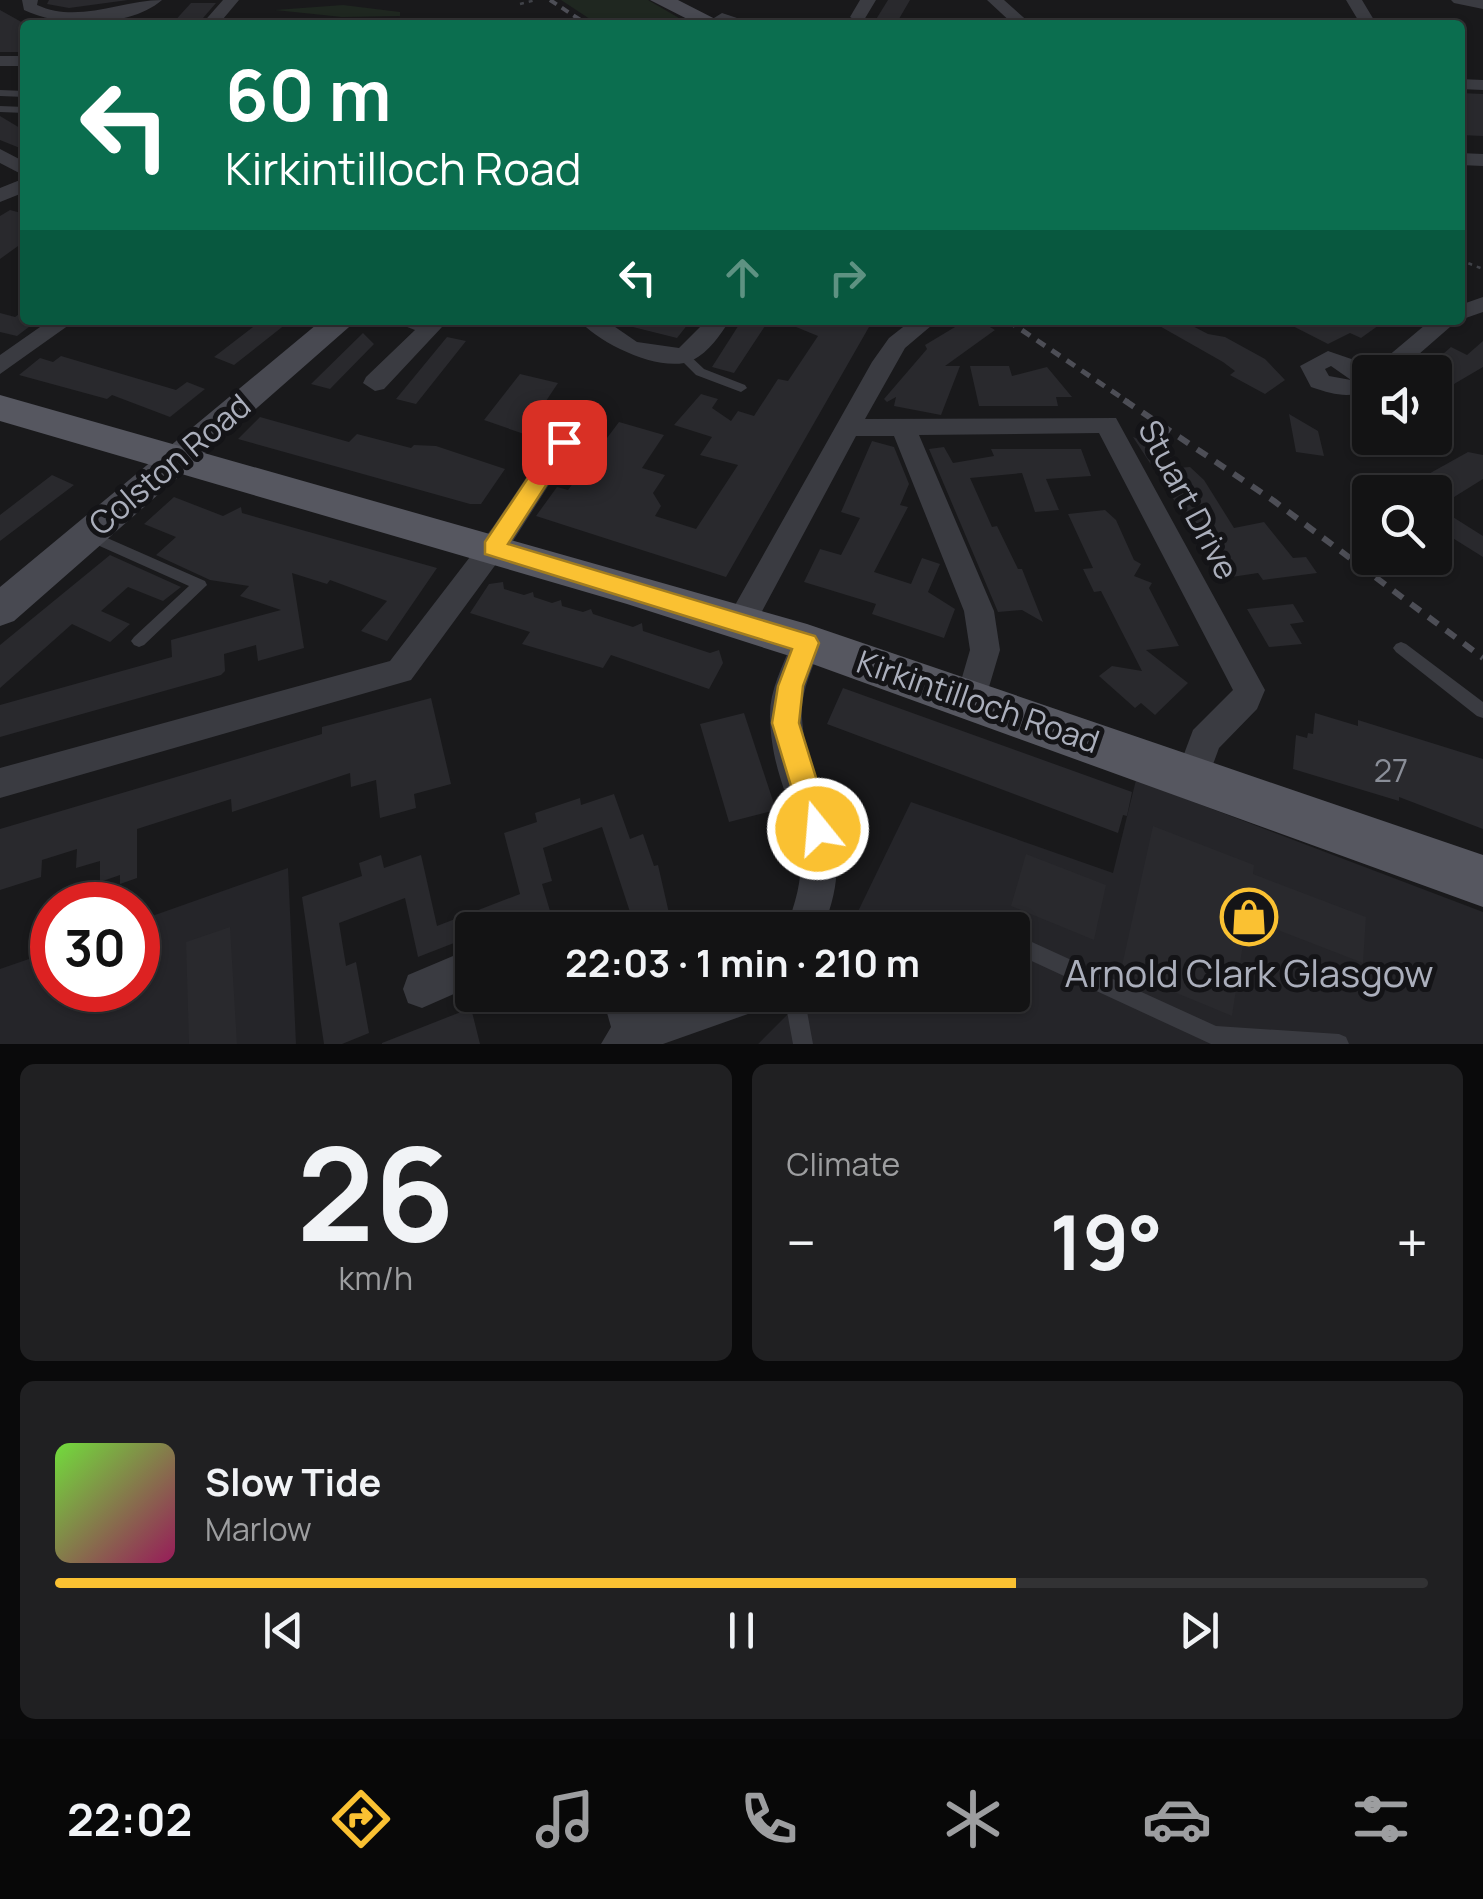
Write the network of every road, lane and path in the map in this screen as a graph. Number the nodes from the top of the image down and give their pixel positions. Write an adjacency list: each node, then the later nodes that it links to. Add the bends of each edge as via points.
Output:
1 (30, 0): 13 (street, via 38,13)
2 (154, 0): 13 (street, via 134,12)
3 (231, 0): 14 (street)
4 (536, 0): 10 (path)
5 (660, 0): 15 (street)
6 (686, 0): 16 (street)
7 (868, 0): 12 (street)
8 (996, 0): 17 (street)
9 (1459, 0): 11 (street)
10 (520, 4)
11 (1483, 4)
12 (858, 17)
13 (78, 20)
14 (213, 20)
15 (712, 20)
16 (716, 20)
17 (1018, 20)
18 (57, 325): 26 (street)
19 (335, 325): 34 (street, Colston Road)
20 (422, 325): 28 (street, via 431,327)
21 (597, 325): 27 (street, via 630,348)
22 (715, 325): 27 (street)
23 (921, 325): 33 (street, via 890,353)
24 (1439, 325): 25 (street)
25 (1403, 355)
26 (6, 356)
27 (683, 356): 29 (lane, via 700,372)
28 (375, 384)
29 (741, 388)
30 (0, 408): 34 (main road, Kirkintilloch Road)
31 (584, 411): 36 (street)
32 (903, 427): 33 (street, Stuart Drive); 42 (street, via 979,610 985,650); 44 (street, Stuart Drive, via 1107,424 1249,690 1199,748)
33 (847, 428): 38 (street)
34 (178, 458): 35 (street, Colston Road); 36 (main road, Kirkintilloch Road)
35 (88, 535): 37 (street, Colston Road); 39 (lane, via 200,584)
36 (480, 565): 38 (main road, Kirkintilloch Road); 45 (street, via 400,672)
37 (0, 610)
38 (741, 622): 40 (main road, Kirkintilloch Road)
39 (139, 641)
40 (806, 643): 42 (main road, Kirkintilloch Road); 47 (street, via 790,686 786,723 818,829 821,871)
41 (1400, 648): 43 (lane)
42 (972, 698): 44 (main road, Kirkintilloch Road)
43 (1483, 710)
44 (1192, 778): 46 (main road, Kirkintilloch Road)
45 (0, 783)
46 (1483, 881)
47 (814, 912)
48 (1030, 950): 56 (lane, via 1215,1036)
49 (455, 974): 50 (street)
50 (422, 989)
51 (623, 1012): 54 (street)
52 (702, 1012): 54 (street)
53 (797, 1012): 55 (lane)
54 (627, 1040)
55 (804, 1044)
56 (1339, 1044)

